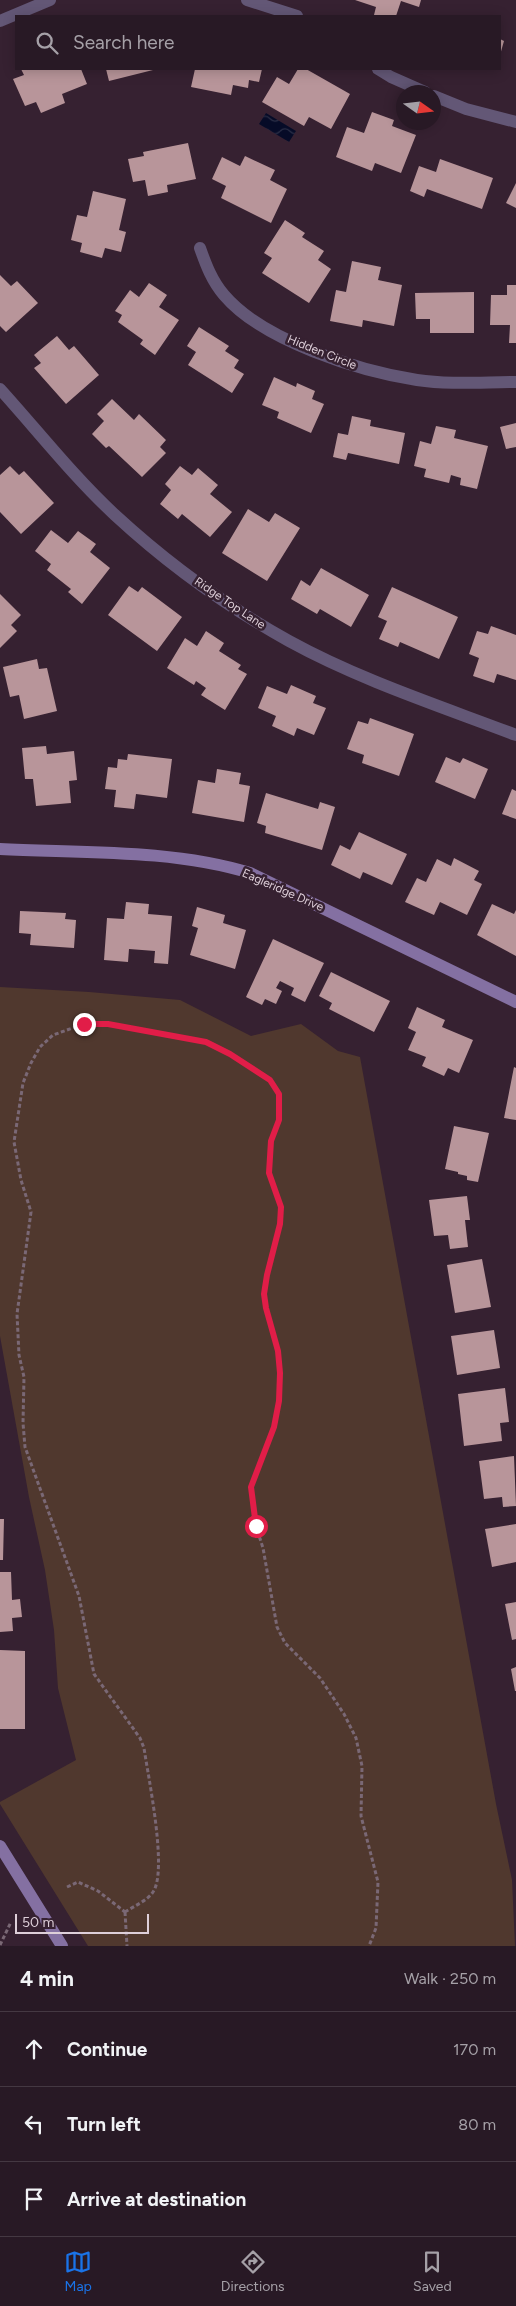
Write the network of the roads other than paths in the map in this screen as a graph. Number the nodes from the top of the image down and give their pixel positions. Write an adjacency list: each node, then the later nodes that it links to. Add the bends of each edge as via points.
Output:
1 (50, 0): 4 (street)
2 (247, 0): 3 (street)
3 (294, 15)
4 (0, 21)
5 (380, 70): 6 (street)
6 (409, 85)
7 (441, 99): 8 (street)
8 (516, 122)
9 (200, 248): 10 (street, Hidden Circle, via 214,282 235,306 310,350 361,368 416,380)
10 (516, 382)
11 (0, 389): 12 (street, Ridge Top Lane, via 115,515 196,582 245,615 291,642 378,682)
12 (516, 735)
13 (0, 849): 14 (main road, Eagleridge Drive, via 142,856 221,864 250,873)
14 (516, 1002)
15 (0, 1846): 16 (main road)
16 (62, 1946)

